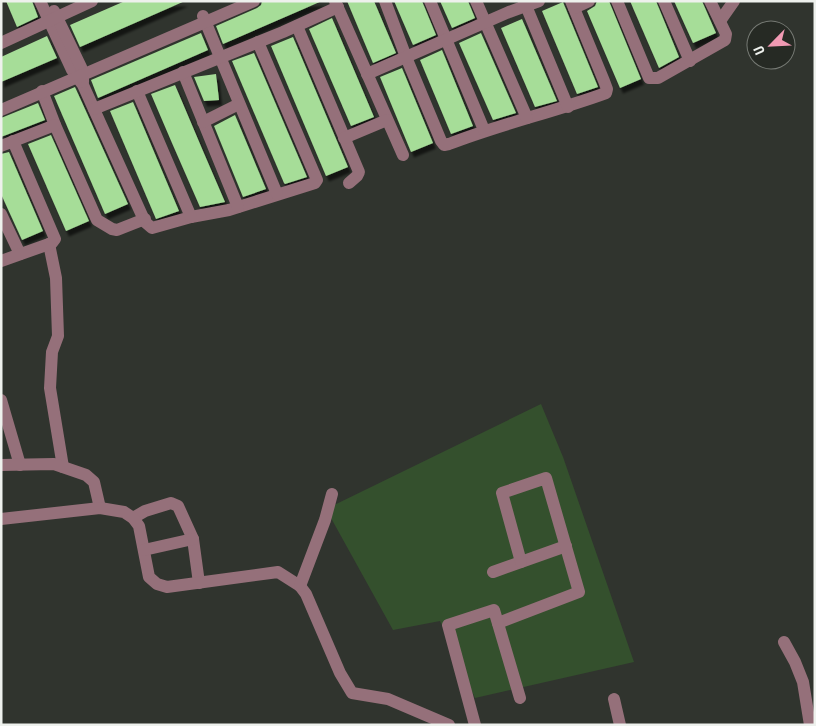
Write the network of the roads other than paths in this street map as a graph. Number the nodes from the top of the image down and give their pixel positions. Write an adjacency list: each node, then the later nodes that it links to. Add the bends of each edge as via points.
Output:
1 (40, 1): 19 (street)
2 (50, 1): 19 (street)
3 (92, 1): 19 (street)
4 (238, 1): 18 (street)
5 (254, 1): 18 (street)
6 (385, 1): 27 (street)
7 (430, 1): 24 (street)
8 (476, 1): 21 (street)
9 (539, 1): 16 (street)
10 (589, 1): 17 (street)
11 (617, 1): 28 (street, via 649,78 658,78)
12 (664, 1): 28 (street)
13 (710, 1): 20 (street)
14 (734, 1): 20 (street)
15 (336, 4): 22 (street); 30 (street)
16 (525, 4): 21 (street); 36 (street)
17 (572, 5): 36 (street, via 607,89 606,93)
18 (204, 19): 26 (street); 31 (street)
19 (53, 20): 23 (street); 31 (street)
20 (720, 21): 28 (street, via 725,40)
21 (485, 23): 24 (street); 39 (street)
22 (297, 26): 25 (street); 44 (street)
23 (3, 39)
24 (446, 40): 27 (street); 43 (street)
25 (258, 42): 26 (street); 48 (street, via 317,180 309,186)
26 (220, 57): 29 (street); 35 (street)
27 (406, 57): 30 (street); 43 (street, via 444,145)
28 (690, 61)
29 (183, 72): 33 (street); 41 (street)
30 (367, 74): 40 (street)
31 (79, 75): 32 (street); 34 (street); 37 (street)
32 (42, 91): 38 (street); 42 (street)
33 (137, 91): 37 (street); 51 (street)
34 (1, 101)
35 (240, 104): 41 (street); 48 (street)
36 (568, 107): 39 (street)
37 (94, 109): 52 (street)
38 (1, 110)
39 (527, 118): 43 (street)
40 (387, 120): 44 (street); 46 (street)
41 (202, 122): 49 (street)
42 (55, 125): 45 (street); 52 (street, via 96,220 117,230)
43 (484, 130)
44 (344, 138): 47 (street, via 359,172)
45 (7, 144): 53 (street, via 55,239)
46 (403, 155)
47 (349, 183)
48 (277, 194): 49 (street)
49 (238, 207): 51 (street)
50 (1, 214): 54 (street)
51 (191, 217): 52 (street, via 152,228)
52 (145, 219)
53 (49, 244): 54 (street); 59 (street, via 56,278 58,336 52,352 50,388)
54 (20, 254): 55 (street)
55 (1, 261)
56 (1, 400): 57 (street)
57 (20, 464): 58 (street); 59 (street)
58 (1, 465)
59 (63, 467): 61 (street, via 94,482)
60 (332, 494): 70 (street)
61 (100, 508): 62 (street, via 124,512); 63 (street)
62 (133, 518): 64 (street, via 171,503 181,510); 66 (street, via 139,526)
63 (1, 519)
64 (193, 540): 66 (street); 69 (street)
65 (566, 546): 67 (street); 67 (street, via 546,478 502,493); 71 (street, via 579,592)
66 (144, 550): 69 (street, via 149,577 157,584 168,587)
67 (521, 562): 68 (street)
68 (493, 572)
69 (199, 583): 70 (street, via 278,572)
70 (300, 586): 75 (street, via 352,693 388,699)
71 (498, 623): 73 (street); 76 (street, via 494,610 448,625)
72 (784, 642): 78 (street, via 803,682)
73 (520, 698)
74 (614, 699): 77 (street)
75 (449, 725)
76 (475, 725)
77 (620, 725)
78 (810, 725)

